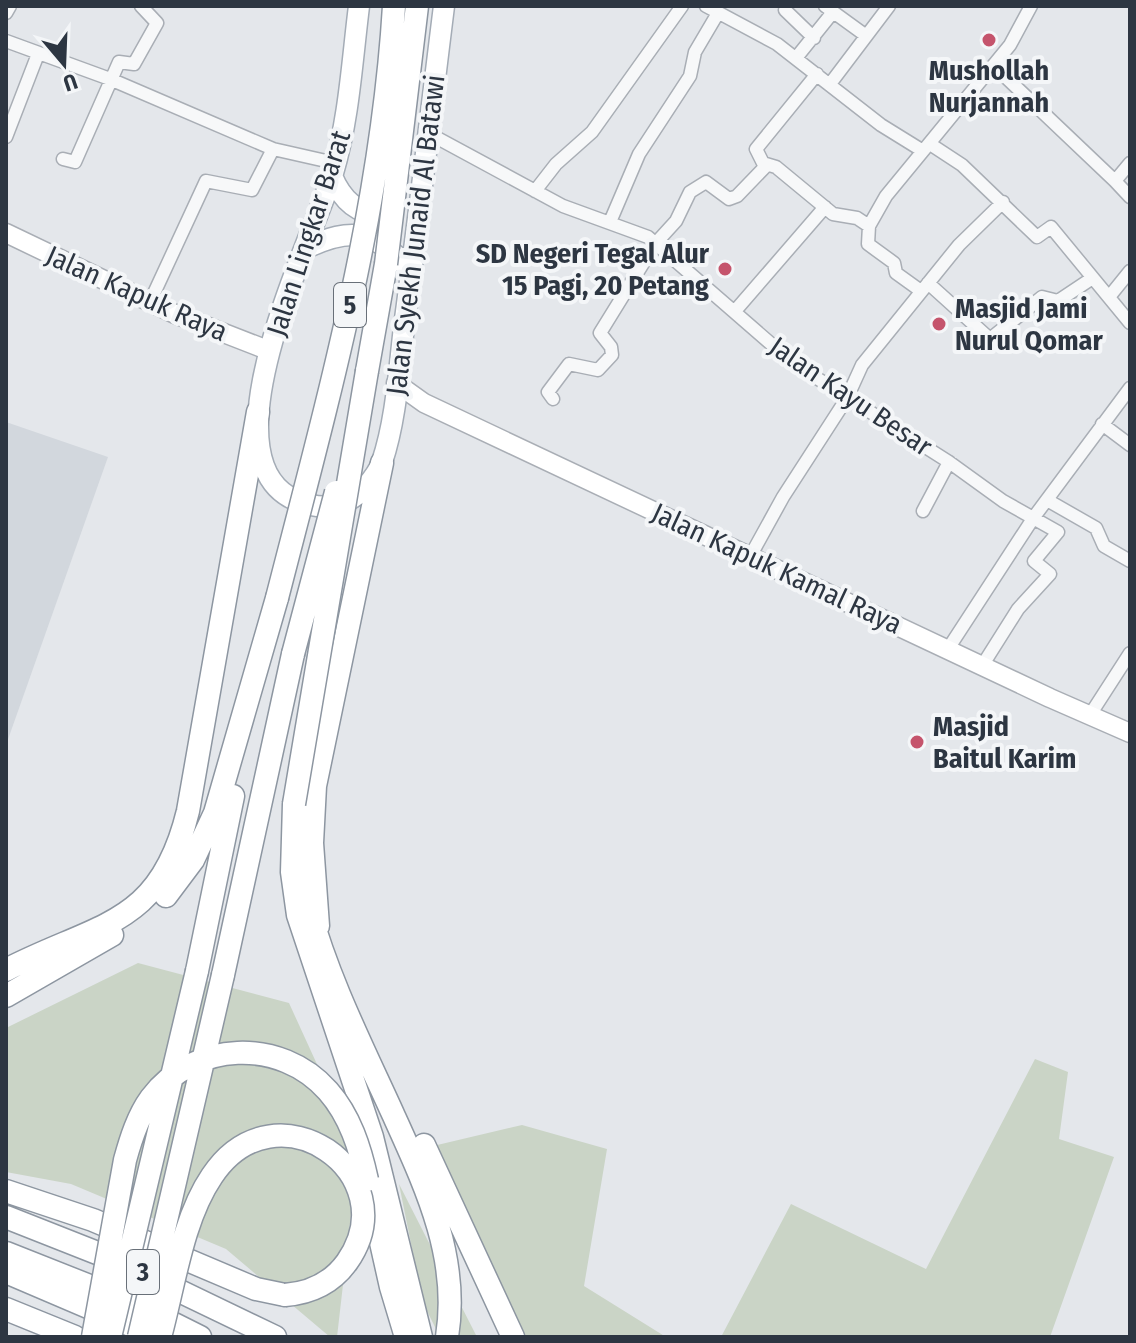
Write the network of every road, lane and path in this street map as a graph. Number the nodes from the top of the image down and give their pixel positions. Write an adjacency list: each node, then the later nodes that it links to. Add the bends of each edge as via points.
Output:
1 (10, 6): 13 (street)
2 (141, 6): 22 (street, via 157,23 134,64 119,62)
3 (359, 6): 31 (main road, Jalan Lingkar Barat)
4 (394, 6): 69 (highway, 5, bridge, via 368,226)
5 (417, 6): 52 (highway, 5, bridge, via 393,227)
6 (444, 6): 24 (main road, Jalan Syekh Junaid Al Batawi)
7 (682, 6): 33 (street, via 592,132)
8 (706, 6): 14 (street)
9 (889, 6): 15 (street)
10 (1031, 6): 20 (street)
11 (829, 9): 15 (street); 16 (street)
12 (785, 10): 16 (street)
13 (6, 13)
14 (723, 15): 19 (street); 38 (street, via 695,52 690,76 639,154)
15 (865, 35): 23 (street)
16 (814, 38): 19 (street)
17 (6, 41): 18 (street)
18 (38, 54): 22 (street); 25 (street)
19 (796, 58): 21 (street)
20 (994, 66): 26 (street); 32 (street)
21 (817, 74): 23 (street); 30 (street, via 756,149)
22 (110, 79): 27 (street); 28 (street, via 76,161)
23 (830, 84): 26 (street, via 881,125)
24 (428, 133): 33 (street, Jalan Kayu Besar); 34 (main road, Jalan Syekh Junaid Al Batawi)
25 (6, 137)
26 (926, 147): 36 (street, via 962,165); 39 (street)
27 (273, 149): 31 (street); 48 (street, via 252,190 206,181)
28 (63, 159)
29 (1130, 163): 32 (street)
30 (766, 164): 37 (street); 41 (street, via 733,198 709,183 698,185)
31 (334, 170): 34 (main road, via 343,198 373,215 405,208); 42 (main road, Jalan Lingkar Barat)
32 (1115, 181): 35 (street)
33 (535, 191): 38 (street, Jalan Kayu Besar)
34 (420, 192): 44 (main road, Jalan Syekh Junaid Al Batawi)
35 (1130, 197)
36 (1003, 202): 45 (street, via 1037,237 1051,227); 46 (street)
37 (825, 207): 39 (street); 49 (street)
38 (610, 222): 41 (street, Jalan Kayu Besar)
39 (869, 226): 46 (street, via 868,244 895,264 896,273)
40 (6, 233): 48 (main road, Jalan Kapuk Raya)
41 (655, 244): 49 (street, Jalan Kayu Besar); 56 (street, via 600,333 612,355 598,370 569,364 562,369 548,392)
42 (304, 249): 44 (main road, via 325,239 363,236 380,240); 51 (main road, Jalan Lingkar Barat)
43 (1130, 271): 47 (street)
44 (411, 272): 53 (main road, Jalan Syekh Junaid Al Batawi)
45 (1091, 279): 46 (street, via 1061,300 1042,297 990,339); 47 (street)
46 (925, 287): 55 (street, via 862,365)
47 (1109, 297): 50 (street)
48 (150, 302): 51 (main road, Jalan Kapuk Raya)
49 (735, 311): 55 (street, Jalan Kayu Besar, via 793,363)
50 (1130, 323)
51 (270, 351): 59 (main road, Jalan Lingkar Barat)
52 (367, 371): 75 (highway, bridge); 90 (highway, bridge, via 293,654)
53 (396, 383): 57 (main road, Jalan Kapuk Kamal Raya); 58 (main road, Jalan Syekh Junaid Al Batawi)
54 (1130, 388): 60 (street)
55 (847, 398): 62 (street, Jalan Kayu Besar); 67 (street)
56 (553, 399)
57 (424, 403): 58 (main road); 67 (main road, Jalan Kapuk Kamal Raya)
58 (393, 408): 63 (main road, Jalan Syekh Junaid Al Batawi)
59 (258, 412): 63 (main road, Jalan Lingkar Barat, via 264,465 275,484 294,500 321,507 340,505 369,484); 78 (highway, via 188,811 174,859 154,889 128,913)
60 (1102, 424): 61 (street); 64 (street)
61 (1130, 445)
62 (949, 462): 65 (street); 66 (street, Jalan Kayu Besar)
63 (382, 463): 77 (highway, via 315,786 312,843)
64 (1047, 500): 66 (street); 68 (street, via 1096,528 1104,546)
65 (923, 511)
66 (1034, 517): 70 (street); 72 (street, via 1058,532 1034,561 1050,574 1018,609)
67 (751, 555): 70 (main road, Jalan Kapuk Kamal Raya)
68 (1130, 561)
69 (264, 649): 76 (highway, via 208,831 174,888); 89 (highway, bridge, via 197,971)
70 (948, 649): 72 (main road, Jalan Kapuk Kamal Raya)
71 (1130, 653): 73 (street)
72 (982, 666): 73 (main road, Jalan Kapuk Kamal Raya)
73 (1090, 715): 74 (main road, Jalan Kapuk Kamal Raya)
74 (1130, 733)
75 (294, 813): 77 (highway, via 310,913); 81 (highway, via 292,872 298,915)
76 (143, 917): 79 (highway); 80 (highway)
77 (319, 936): 81 (highway)
78 (6, 970)
79 (6, 981)
80 (6, 996)
81 (335, 1006): 95 (highway); 96 (highway, via 423,1181 445,1251); 97 (highway, via 401,1097)
82 (6, 1191): 91 (highway, bridge, via 93,1220 256,1289 285,1295 316,1288 338,1273 358,1242 363,1213 356,1184 340,1160 312,1140 284,1134 247,1143 226,1159 209,1180 194,1217)
83 (6, 1217): 93 (highway, 3, via 115,1260)
84 (6, 1253): 92 (highway, 3, via 130,1302)
85 (6, 1272): 91 (highway, 3)
86 (6, 1309): 87 (highway)
87 (75, 1337)
88 (93, 1337): 94 (highway, bridge, via 125,1160 152,1097 190,1064 218,1055 255,1053 306,1072 329,1092 345,1117 367,1180)
89 (110, 1337)
90 (139, 1337)
91 (159, 1337)
92 (200, 1337)
93 (275, 1337)
94 (406, 1337)
95 (421, 1337)
96 (447, 1337)
97 (513, 1337)

